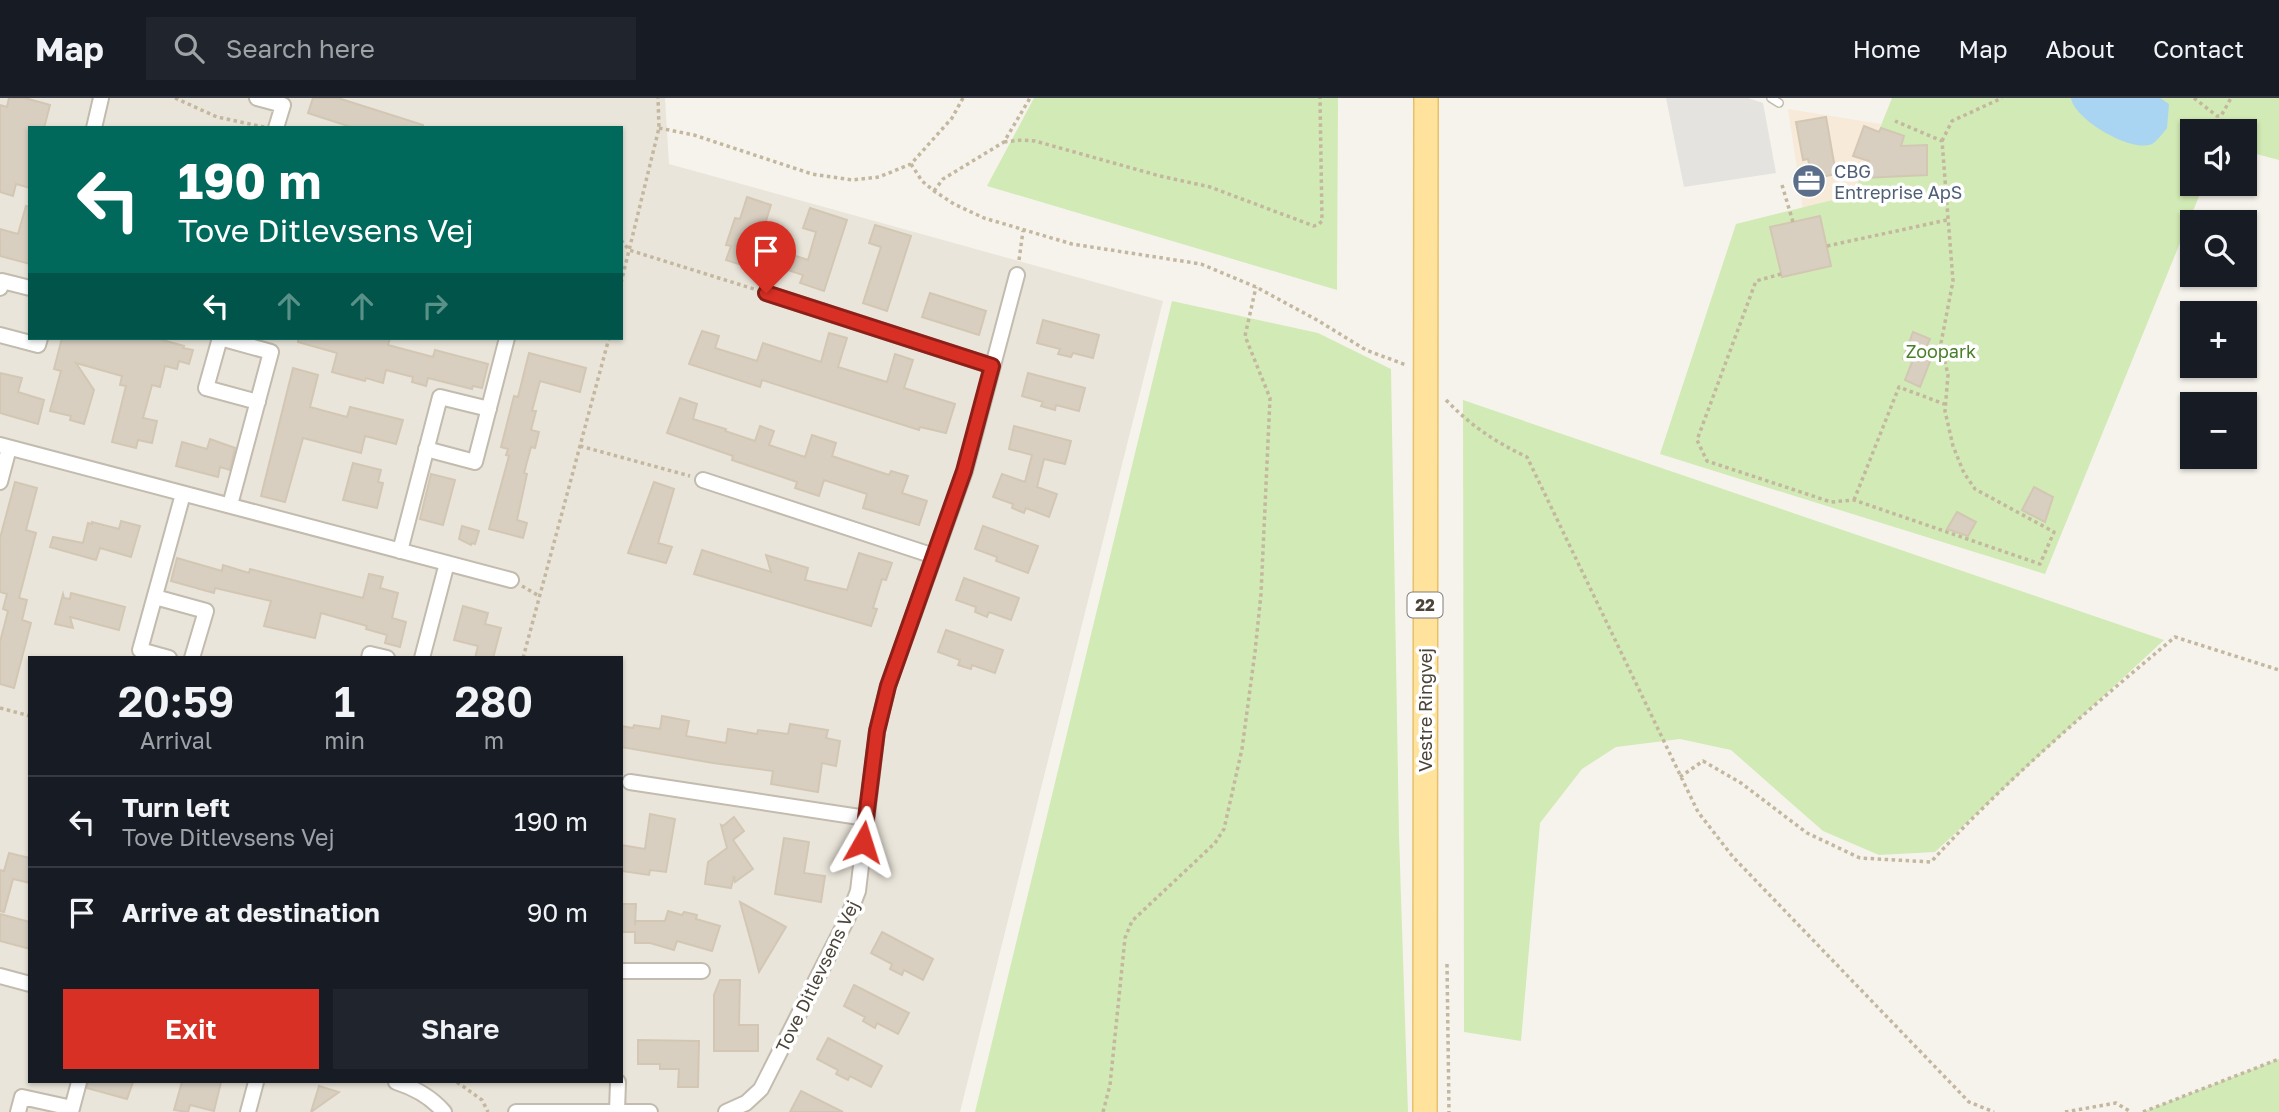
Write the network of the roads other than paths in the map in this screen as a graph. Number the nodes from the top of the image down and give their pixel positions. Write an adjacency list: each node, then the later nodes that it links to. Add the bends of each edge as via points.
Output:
1 (101, 98): 6 (street)
2 (257, 98): 7 (street, via 283,105)
3 (1426, 98): 53 (main road, Vestre Ringvej / 22)
4 (1770, 98): 5 (lane)
5 (1779, 103)
6 (94, 126)
7 (277, 126)
8 (1017, 275): 17 (street, Tove Ditlevsens Vej)
9 (0, 288): 10 (street, via 2,281)
10 (28, 288)
11 (766, 293): 17 (street)
12 (0, 335): 13 (street, via 38,345)
13 (39, 340)
14 (219, 340): 18 (street, via 206,388)
15 (227, 340): 18 (street, via 271,352)
16 (507, 340): 19 (street)
17 (992, 366): 27 (street, Tove Ditlevsens Vej, via 964,471)
18 (258, 402): 25 (street)
19 (489, 409): 21 (street, via 440,397); 21 (street, via 475,462)
20 (5, 447): 23 (street); 24 (street)
21 (426, 449): 26 (street)
22 (703, 480): 27 (street)
23 (0, 481)
24 (183, 494): 25 (street); 30 (street)
25 (230, 505): 26 (street)
26 (400, 551): 28 (street)
27 (934, 556): 35 (street, Tove Ditlevsens Vej, via 888,686)
28 (447, 563): 29 (street); 33 (street)
29 (511, 580)
30 (155, 597): 31 (street, via 140,650); 32 (street, via 206,611)
31 (162, 656)
32 (193, 656)
33 (423, 656)
34 (630, 782): 35 (street)
35 (866, 818): 52 (street, Tove Ditlevsens Vej, via 858,891 848,917 761,1089)
36 (623, 971): 37 (street)
37 (702, 971)
38 (0, 976): 39 (street)
39 (28, 983)
40 (79, 1083): 44 (street)
41 (256, 1083): 47 (street)
42 (399, 1083): 48 (street, via 434,1100)
43 (618, 1083): 45 (street)
44 (71, 1110): 46 (street, via 22,1097)
45 (617, 1111): 50 (street); 51 (street)
46 (18, 1112)
47 (248, 1112)
48 (444, 1112)
49 (516, 1112): 50 (street)
50 (586, 1112)
51 (650, 1112)
52 (726, 1112)
53 (1425, 1112)

